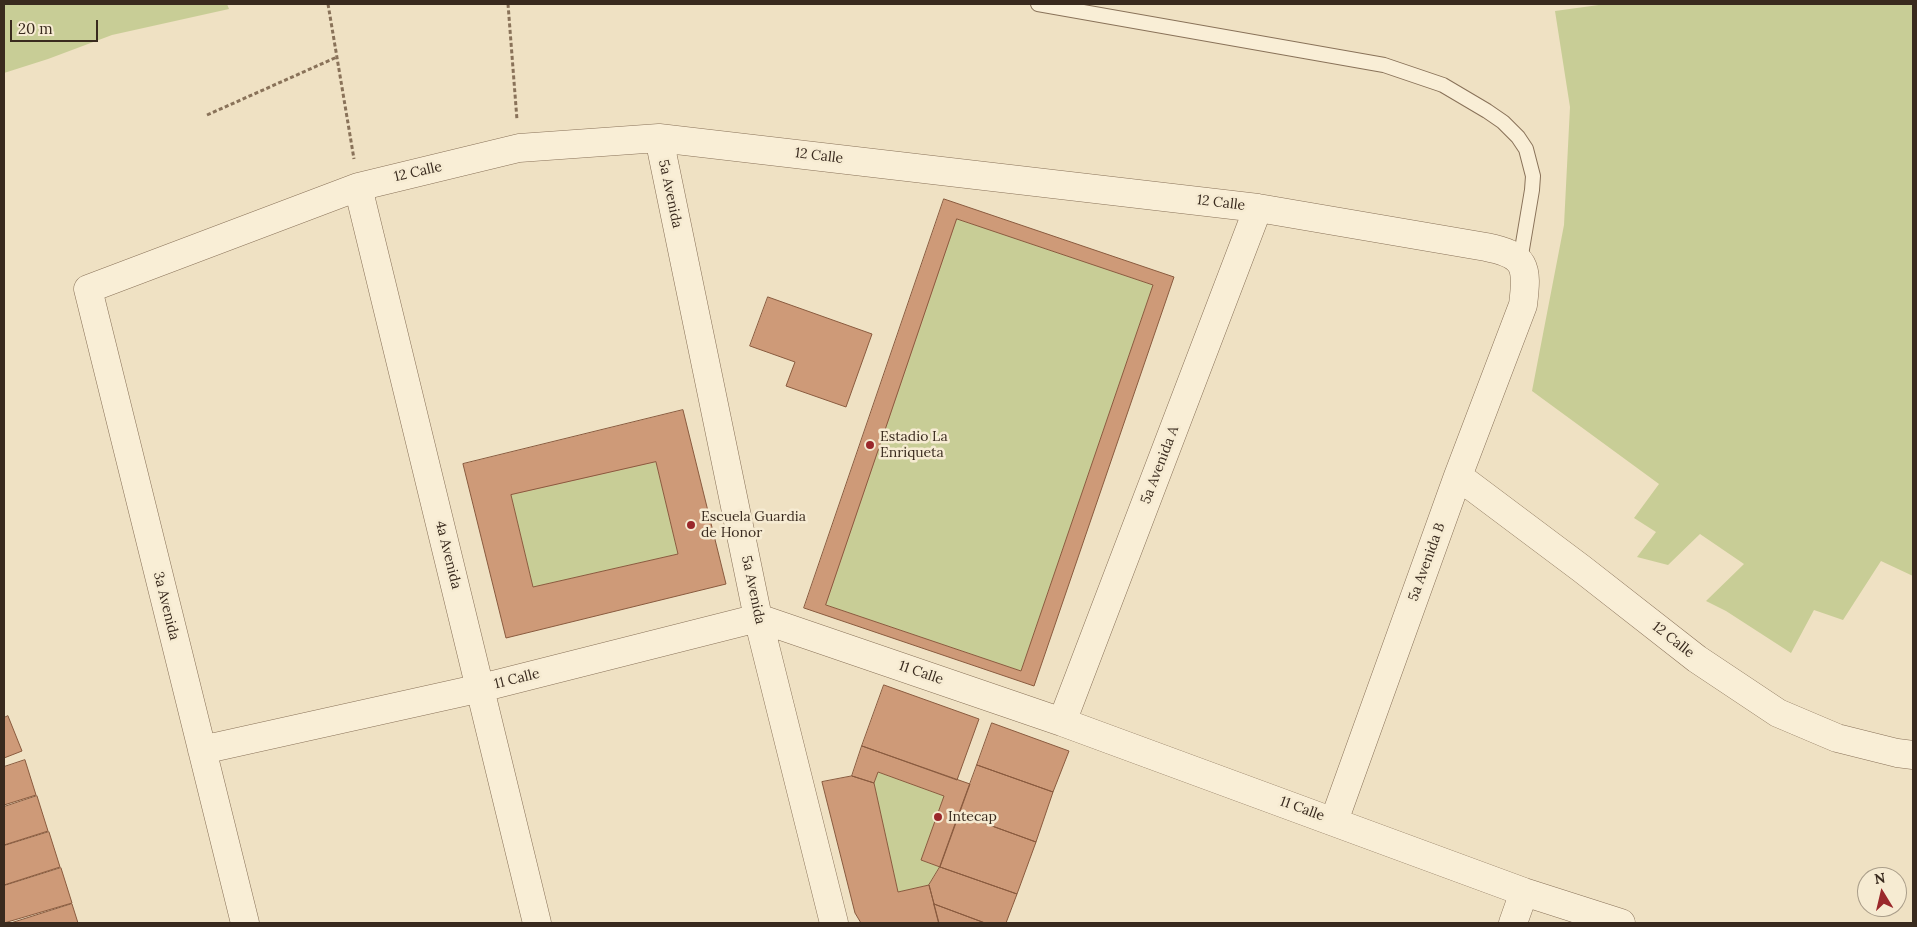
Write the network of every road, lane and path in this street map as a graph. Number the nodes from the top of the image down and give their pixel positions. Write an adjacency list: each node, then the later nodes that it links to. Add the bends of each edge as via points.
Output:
1 (328, 4): 4 (path)
2 (508, 4): 7 (path)
3 (1038, 4): 10 (lane, via 1384,65 1443,85 1503,122 1526,149 1533,176)
4 (337, 57): 5 (path); 8 (path)
5 (207, 115)
6 (659, 138): 7 (street, 12 Calle); 9 (street, 12 Calle); 13 (street, 5a Avenida)
7 (520, 148): 8 (street, 12 Calle)
8 (358, 187): 11 (street, 12 Calle); 14 (street, 4a Avenida)
9 (1258, 208): 10 (street, 12 Calle, via 1486,246 1506,251); 15 (street, 5a Avenida A)
10 (1520, 261): 12 (street, 5a Avenida B, via 1526,281 1523,304)
11 (88, 289): 16 (street, 3a Avenida)
12 (1458, 476): 17 (street, 12 Calle, via 1697,658 1778,713 1837,738); 18 (street, 5a Avenida B)
13 (758, 618): 14 (street, 11 Calle); 15 (street, 11 Calle); 22 (street, 5a Avenida)
14 (481, 688): 16 (street, 11 Calle); 21 (street, 4a Avenida)
15 (1062, 722): 18 (street, 11 Calle)
16 (202, 750): 20 (street, 3a Avenida)
17 (1913, 755)
18 (1334, 821): 19 (street, 11 Calle)
19 (1524, 892): 23 (street); 24 (street, 11 Calle)
20 (245, 923)
21 (537, 923)
22 (834, 923)
23 (1513, 923)
24 (1621, 923)

